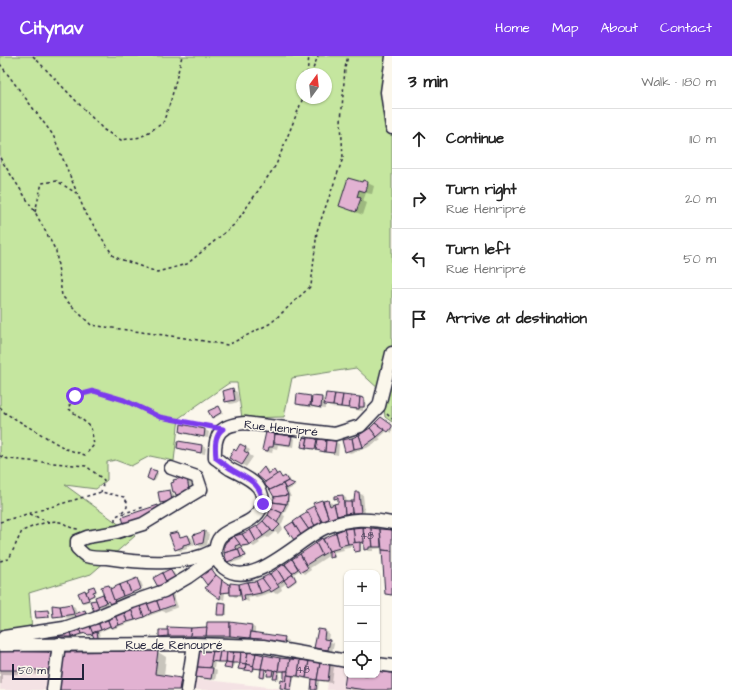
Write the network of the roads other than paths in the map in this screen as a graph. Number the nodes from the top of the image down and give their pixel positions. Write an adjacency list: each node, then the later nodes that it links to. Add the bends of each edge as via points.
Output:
1 (392, 57): 2 (street, via 386,92)
2 (392, 128)
3 (392, 353): 6 (street, Rue Henripré, via 379,406 360,426 335,434 245,423 231,424 220,431 215,443 216,458 258,486 263,495 263,504 257,516 222,536 216,544)
4 (171, 468): 6 (street, via 197,477 201,489 143,524 87,537 77,541 77,548 86,556 160,562)
5 (392, 523): 6 (street, via 373,519 352,519 326,527 254,572 244,574 236,575 229,572 220,565)
6 (216, 554): 7 (street, via 188,577 164,591 64,628 12,635 4,637)
7 (0, 643): 8 (street, Rue de Renoupré)
8 (60, 644): 9 (street, Rue de Renoupré); 13 (street)
9 (194, 644): 10 (street, Rue de Renoupré, via 263,646); 14 (street)
10 (344, 660)
11 (380, 664): 12 (street)
12 (392, 666)
13 (53, 690)
14 (187, 690)

